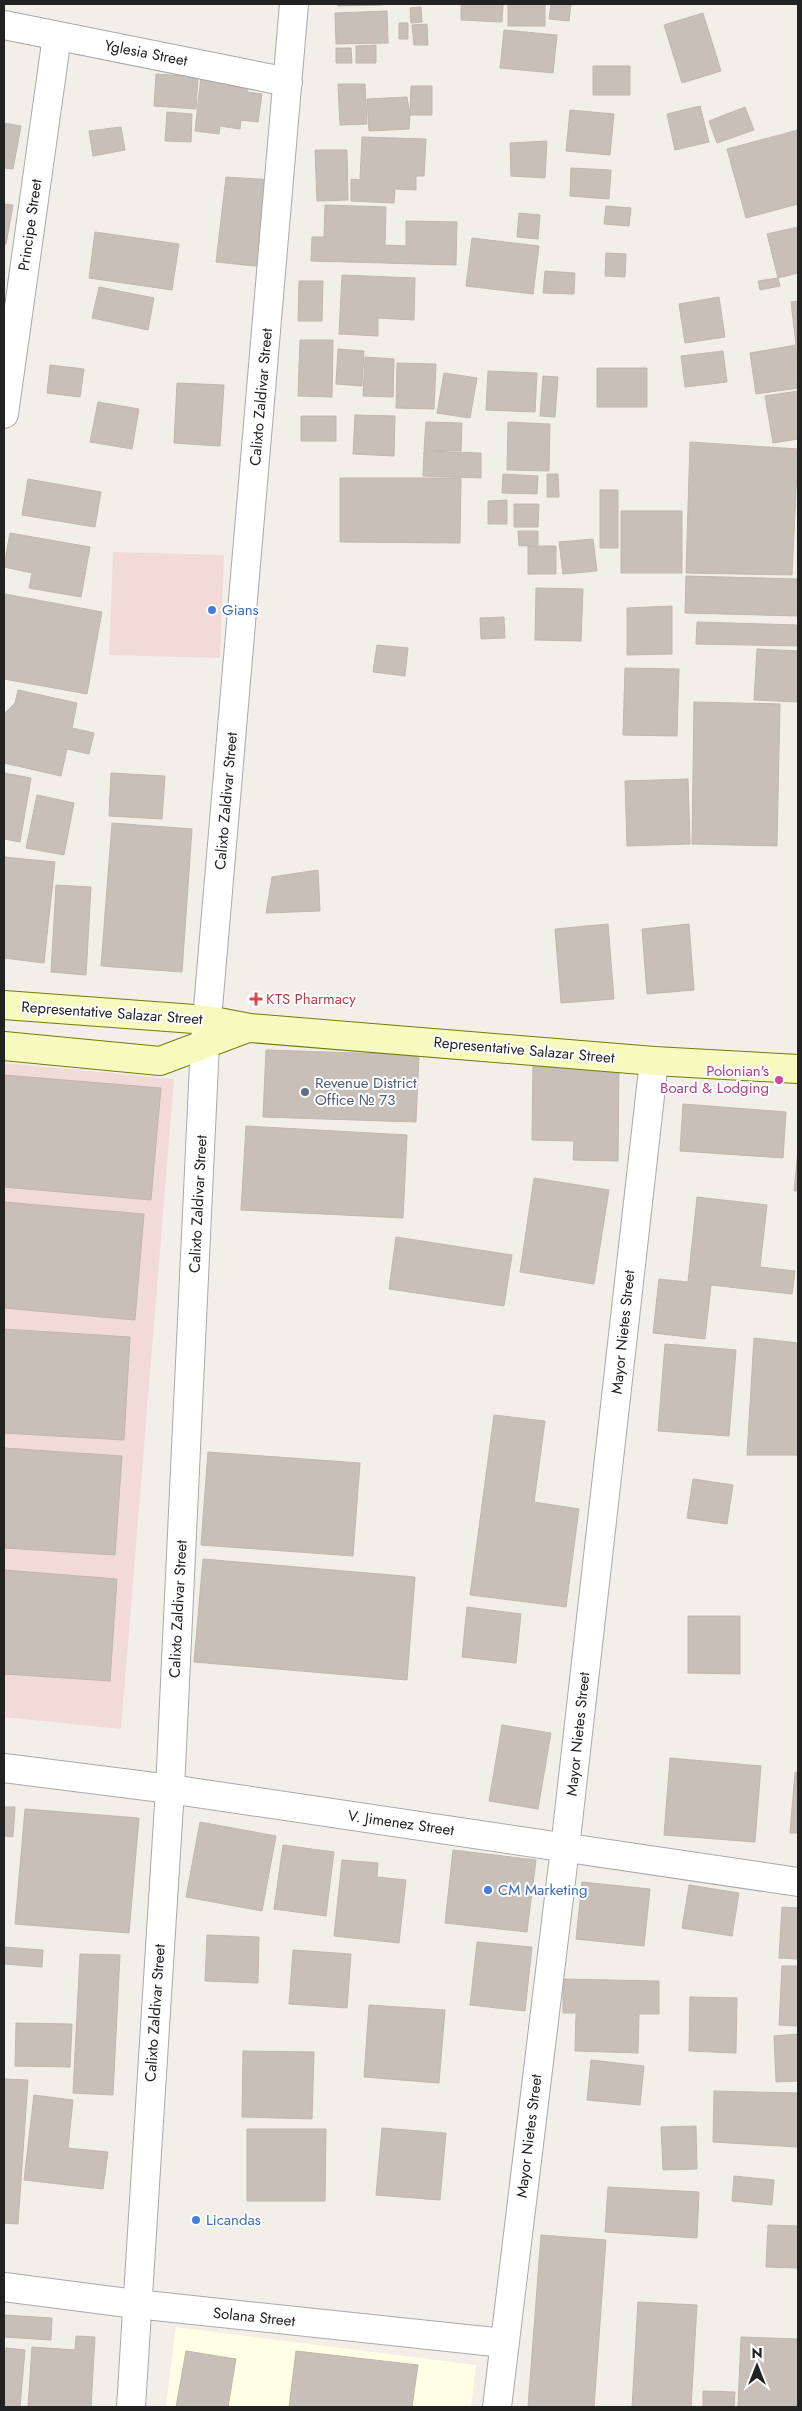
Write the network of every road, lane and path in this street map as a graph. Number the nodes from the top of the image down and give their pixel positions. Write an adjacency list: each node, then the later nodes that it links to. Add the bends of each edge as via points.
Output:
1 (294, 4): 4 (street, Calixto Zaldivar Street)
2 (4, 25): 3 (street, Yglesia Street)
3 (57, 36): 4 (street, Yglesia Street); 5 (street, Principe Street)
4 (288, 82): 7 (street, Calixto Zaldivar Street)
5 (4, 414)
6 (4, 1005): 7 (street, Representative Salazar Street)
7 (207, 1032): 8 (street, Representative Salazar Street, via 160,1061); 9 (street, Representative Salazar Street, via 250,1028); 12 (street, Calixto Zaldivar Street)
8 (4, 1046)
9 (654, 1061): 10 (street, Representative Salazar Street); 13 (street, Mayor Nietes Street)
10 (798, 1069)
11 (4, 1768): 12 (street, V. Jimenez Street)
12 (170, 1789): 13 (street, V. Jimenez Street); 16 (street, Calixto Zaldivar Street)
13 (565, 1848): 14 (street, V. Jimenez Street); 17 (street, Mayor Nietes Street)
14 (798, 1882)
15 (4, 2287): 16 (street, Solana Street)
16 (136, 2304): 17 (street, Solana Street); 18 (street, Calixto Zaldivar Street)
17 (504, 2343): 19 (street, Mayor Nietes Street)
18 (131, 2407)
19 (497, 2407)

